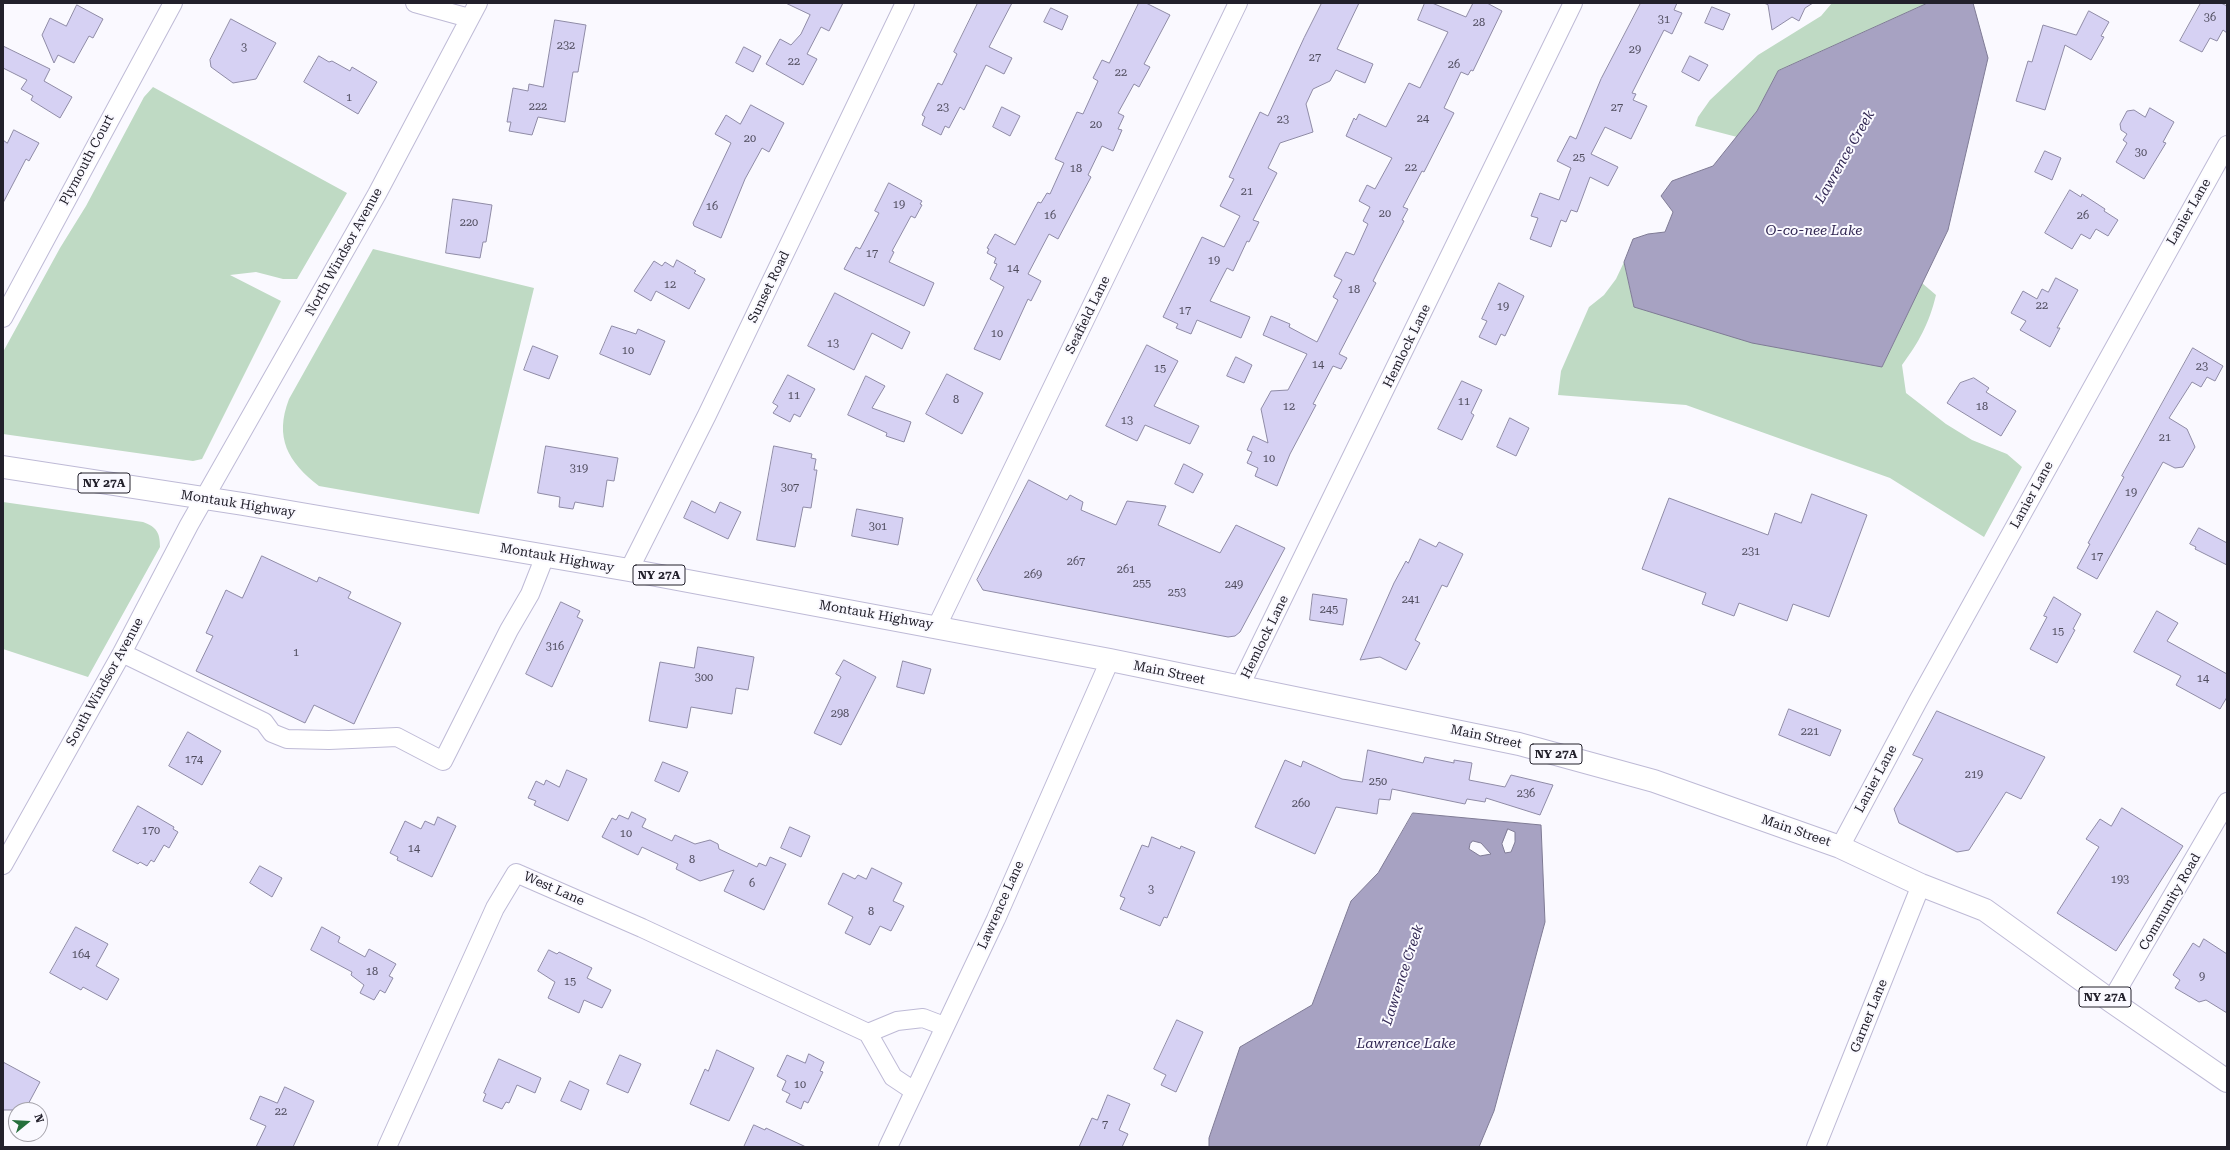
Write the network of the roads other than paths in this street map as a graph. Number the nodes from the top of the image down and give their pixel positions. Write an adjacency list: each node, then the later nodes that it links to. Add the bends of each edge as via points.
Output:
1 (173, 3): 8 (street, Plymouth Court)
2 (415, 3): 6 (street)
3 (905, 3): 12 (street, Sunset Road, via 711,408)
4 (1238, 3): 13 (street, Seafield Lane)
5 (1573, 3): 16 (street, Hemlock Lane)
6 (473, 10): 10 (street, North Windsor Avenue, via 377,194)
7 (2227, 145): 18 (street, Lanier Lane, via 1918,701)
8 (3, 318)
9 (3, 467): 10 (main road, Montauk Highway / NY 27A)
10 (206, 499): 11 (main road, Montauk Highway / NY 27A); 14 (street, South Windsor Avenue, via 189,525)
11 (545, 556): 12 (main road, Montauk Highway / NY 27A); 14 (street, via 530,594 443,761 397,737 287,739 272,733 264,722)
12 (629, 570): 13 (main road, Montauk Highway / NY 27A)
13 (937, 626): 15 (main road, Montauk Highway / NY 27A)
14 (122, 653): 19 (street, South Windsor Avenue)
15 (1110, 660): 16 (main road, Main Street / NY 27A); 22 (street, Lawrence Lane, via 996,919)
16 (1239, 688): 18 (main road, Main Street / NY 27A, via 1315,700 1519,744 1654,781)
17 (2227, 802): 21 (street, Community Road)
18 (1840, 847): 20 (main road, Main Street / NY 27A)
19 (3, 865)
20 (1921, 885): 21 (main road, Main Street / NY 27A, via 1985,910); 28 (street, Garner Lane)
21 (2111, 1001): 24 (main road, NY 27A)
22 (944, 1026): 23 (street, via 923,1018 897,1021); 25 (street, Lawrence Lane)
23 (868, 1033): 25 (street, via 893,1077); 26 (street, West Lane, via 642,928 516,873 495,908)
24 (2227, 1081)
25 (914, 1091): 27 (street, Lawrence Lane)
26 (387, 1147)
27 (888, 1147)
28 (1816, 1147)

